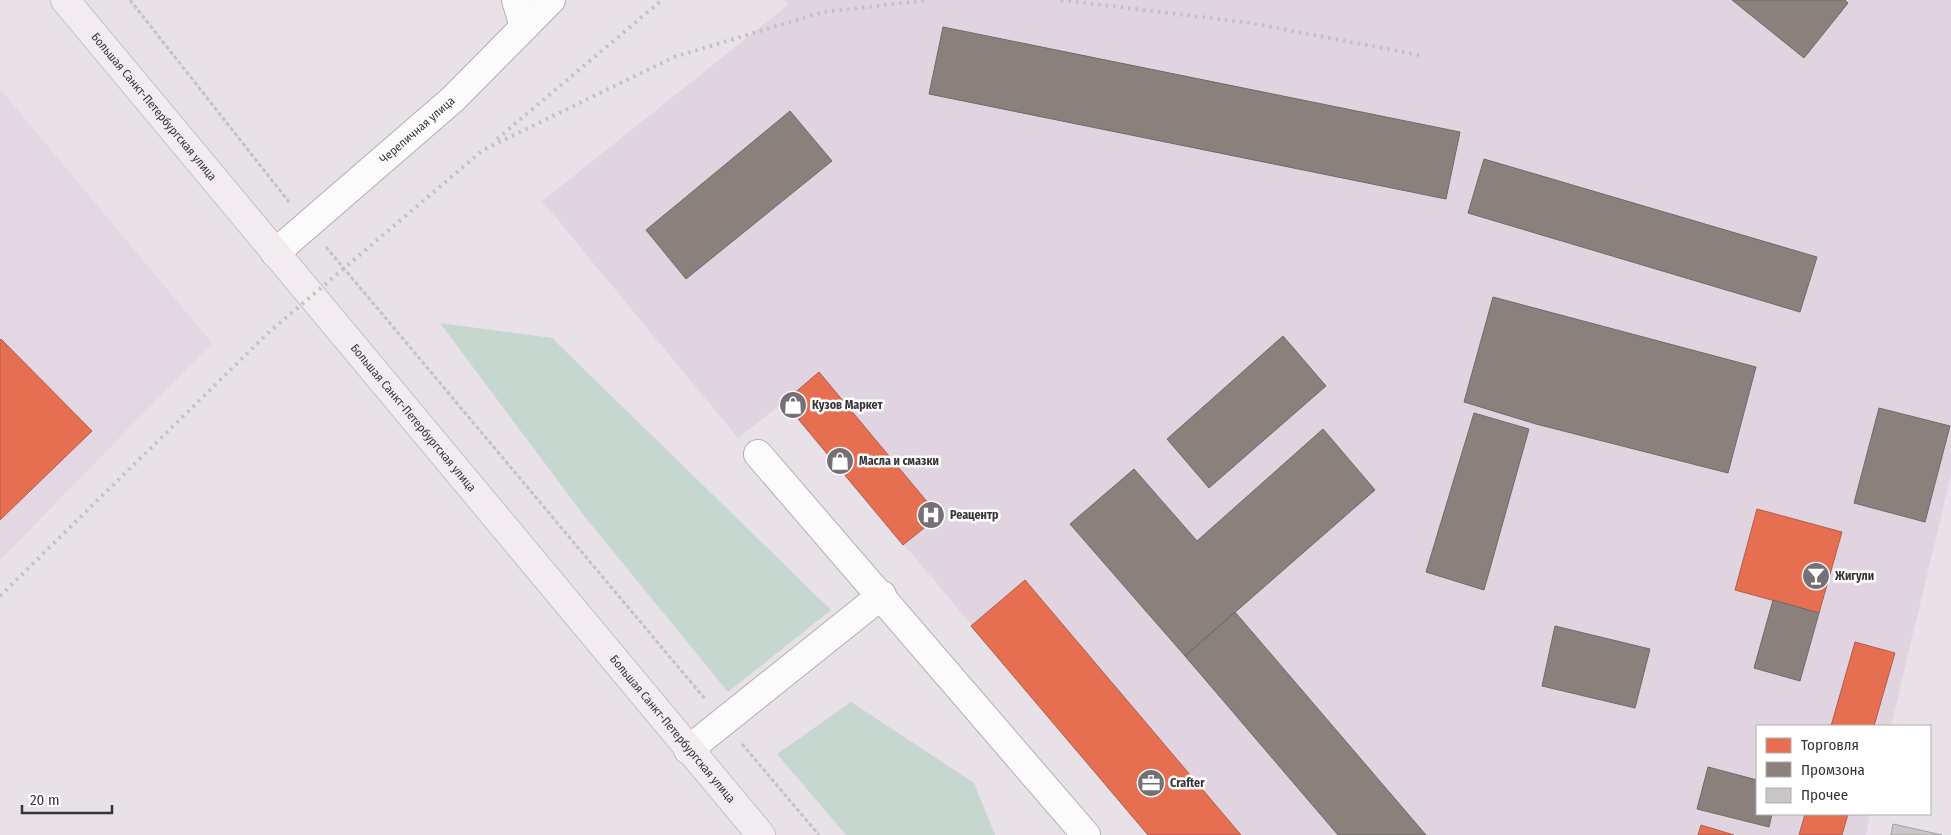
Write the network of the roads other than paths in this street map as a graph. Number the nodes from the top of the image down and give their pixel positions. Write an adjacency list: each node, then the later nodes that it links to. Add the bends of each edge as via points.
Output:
1 (65, 0): 5 (main road, Большая Санкт-Петербургская улица)
2 (516, 0): 4 (street)
3 (551, 0): 4 (street, Черепичная улица)
4 (524, 27): 5 (street, Черепичная улица, via 453,99)
5 (275, 253): 8 (main road, Большая Санкт-Петербургская улица)
6 (758, 454): 7 (street)
7 (882, 595): 8 (street); 10 (street)
8 (688, 750): 9 (main road, Большая Санкт-Петербургская улица)
9 (761, 835)
10 (1086, 835)

